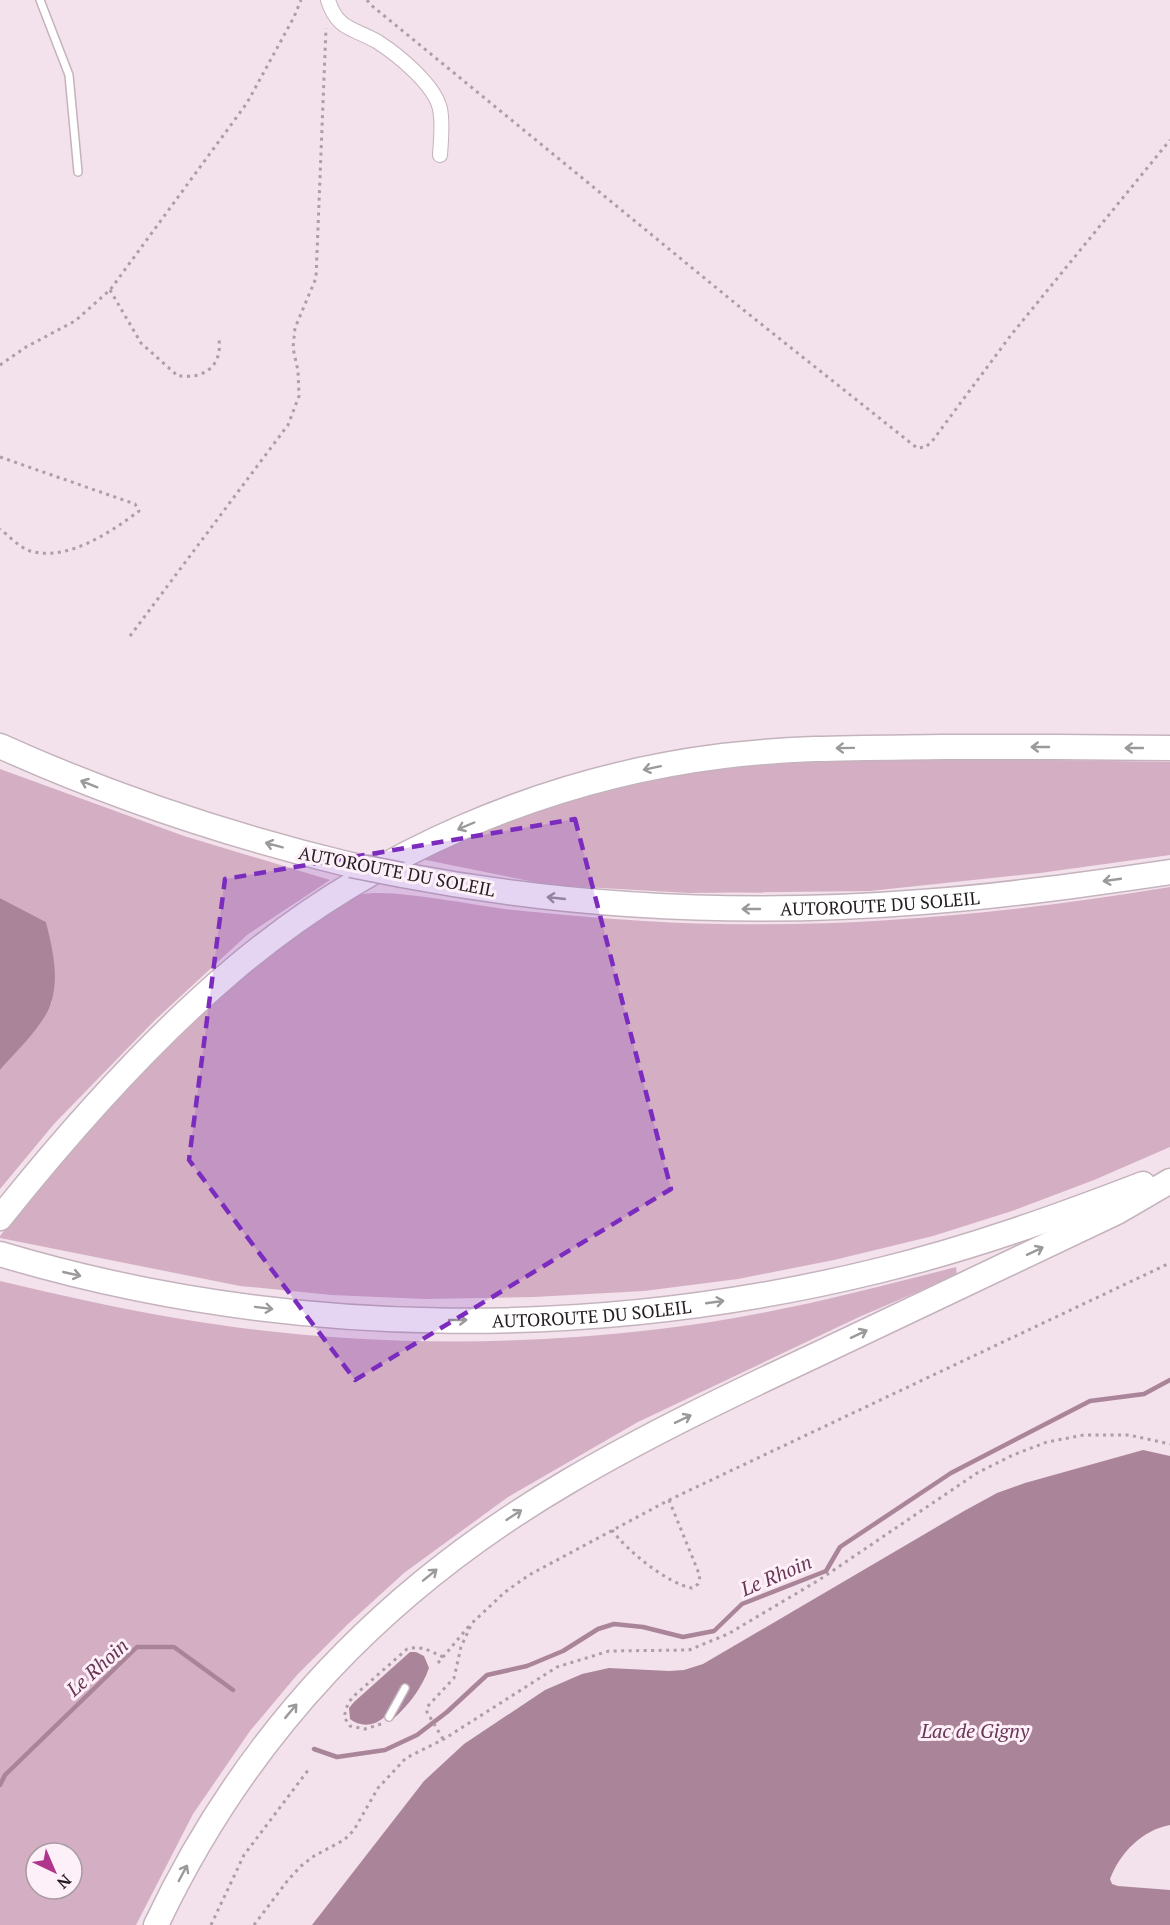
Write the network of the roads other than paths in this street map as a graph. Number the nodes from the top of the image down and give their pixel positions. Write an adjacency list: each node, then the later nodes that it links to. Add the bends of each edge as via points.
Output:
1 (40, 0): 4 (lane, via 69,75)
2 (330, 6): 3 (street, via 345,27 378,42 409,65 433,94 440,106)
3 (440, 155)
4 (78, 172)
5 (0, 746): 7 (highway, AUTOROUTE DU SOLEIL, one-way to 5, bridge, via 952,900 776,909 688,908 512,893 351,865 278,846 100,788)
6 (1170, 748): 10 (highway, one-way to 10, via 853,748 753,753 624,774 556,792 490,816 358,882 306,915 234,970 105,1095)
7 (1170, 872)
8 (1170, 1173): 11 (highway, AUTOROUTE DU SOLEIL, one-way to 8, via 158,1292 298,1312 438,1320 568,1317 719,1302 882,1270 1028,1227)
9 (1170, 1181): 14 (highway, one-way to 9, via 216,1815 284,1718 366,1632 466,1548 566,1482 648,1437 1117,1212)
10 (0, 1218)
11 (8, 1257)
12 (405, 1688): 13 (lane)
13 (389, 1717)
14 (156, 1925)

